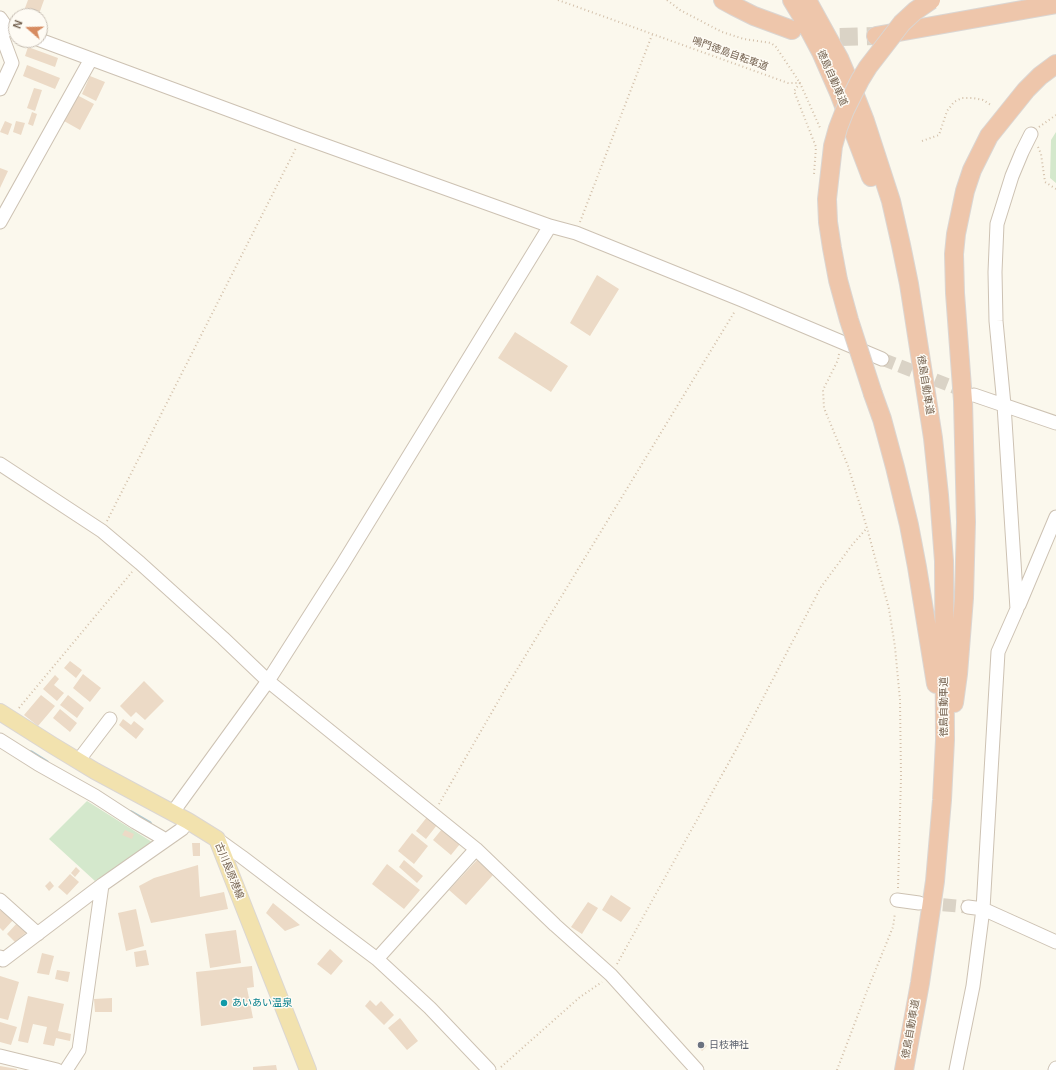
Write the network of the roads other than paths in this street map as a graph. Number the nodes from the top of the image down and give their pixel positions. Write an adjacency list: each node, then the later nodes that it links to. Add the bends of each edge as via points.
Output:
1 (723, 0): 7 (highway, via 754,16)
2 (792, 0): 11 (highway, 徳島自動車道)
3 (807, 0): 11 (highway, 徳島自動車道)
4 (931, 0): 28 (highway, bridge, via 902,23 860,80 845,110 833,146 827,199 828,222 838,280 886,433 909,525)
5 (1056, 4): 8 (highway)
6 (8, 26): 13 (street, via 2,36 12,63)
7 (792, 30)
8 (876, 36)
9 (48, 43): 10 (street)
10 (91, 59): 15 (street); 16 (street)
11 (832, 61): 28 (highway, 徳島自動車道, via 865,121 891,201 919,344 933,438 944,561)
12 (1056, 64): 30 (highway, via 1026,90 989,136 972,170 958,227 954,254 963,401 966,522 964,598 958,674)
13 (0, 89)
14 (1031, 134): 19 (street, via 1012,176 997,224 996,314)
15 (0, 222)
16 (550, 226): 17 (street, via 576,233); 24 (street)
17 (882, 359)
18 (974, 395): 19 (street)
19 (1004, 405): 20 (street); 23 (street)
20 (1056, 423)
21 (0, 464): 24 (street, via 102,531)
22 (1056, 517): 23 (street)
23 (1017, 609): 41 (street, via 998,652)
24 (268, 681): 31 (street); 35 (street)
25 (5, 716): 29 (main road, 古川長原港線)
26 (110, 719): 29 (street)
27 (0, 740): 34 (street)
28 (945, 740): 30 (highway, 徳島自動車道)
29 (78, 761): 31 (main road, 古川長原港線)
30 (942, 800): 52 (highway, 徳島自動車道, via 935,881)
31 (173, 812): 32 (main road, 古川長原港線)
32 (188, 821): 33 (main road, 古川長原港線); 34 (street, via 182,829)
33 (217, 839): 45 (street); 49 (main road, 古川長原港線)
34 (166, 840): 36 (street)
35 (476, 849): 45 (street); 51 (street, via 555,925 612,975)
36 (102, 886): 42 (street); 48 (street, via 79,1050)
37 (0, 900): 42 (street)
38 (897, 900): 39 (street)
39 (919, 903)
40 (968, 907): 41 (street)
41 (984, 909): 43 (street); 53 (street, via 973,986)
42 (38, 934): 44 (street, via 4,960)
43 (1056, 942)
44 (0, 957)
45 (377, 959): 50 (street, via 430,1008)
46 (0, 1056): 47 (street)
47 (57, 1070)
48 (66, 1070)
49 (308, 1070)
50 (489, 1070)
51 (697, 1070)
52 (904, 1070)
53 (956, 1070)

